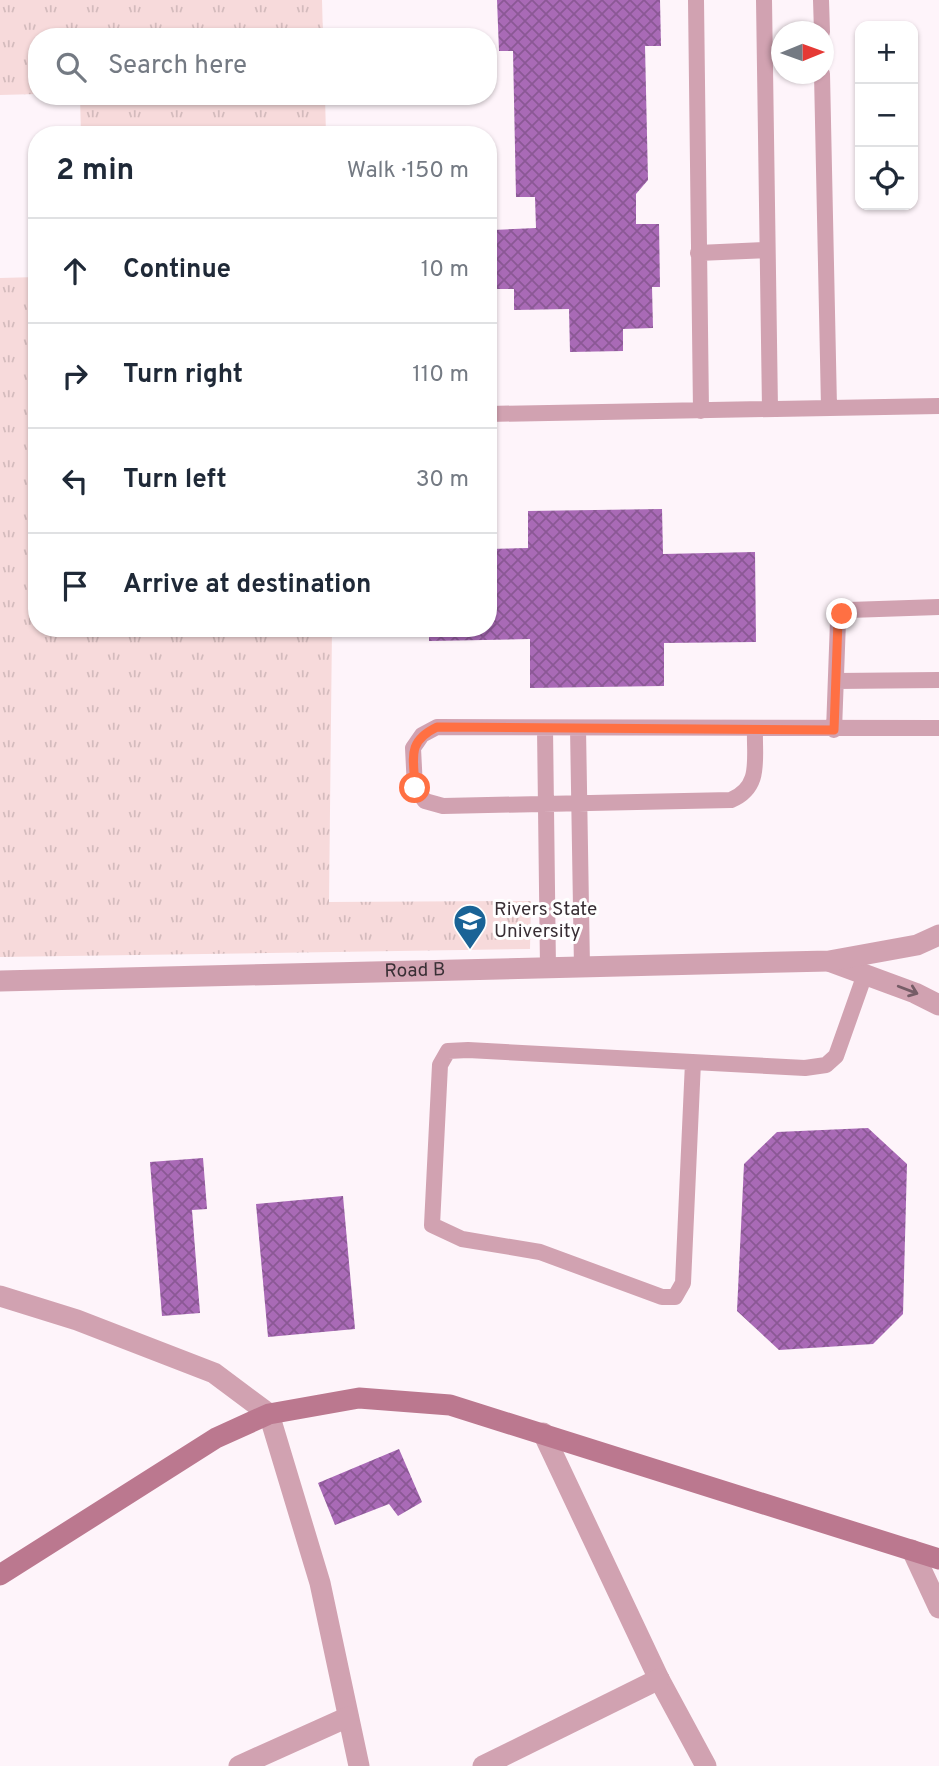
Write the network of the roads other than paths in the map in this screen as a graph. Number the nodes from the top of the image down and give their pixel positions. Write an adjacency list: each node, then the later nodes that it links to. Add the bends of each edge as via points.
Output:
1 (696, 0): 7 (lane)
2 (764, 0): 6 (lane)
3 (821, 0): 4 (lane)
4 (822, 21)
5 (822, 84): 9 (lane)
6 (768, 250): 7 (lane); 10 (lane)
7 (698, 253): 11 (lane)
8 (939, 406): 9 (lane)
9 (829, 407): 10 (lane)
10 (770, 409): 11 (lane)
11 (701, 411): 12 (lane)
12 (497, 414)
13 (939, 607): 15 (lane, via 842,614)
14 (939, 680): 15 (lane)
15 (835, 681): 20 (lane)
16 (545, 728): 17 (lane); 21 (lane); 21 (lane, via 437,727 422,735 413,748 415,788 425,801 443,806)
17 (578, 728): 19 (lane); 22 (lane)
18 (939, 728): 20 (lane)
19 (755, 730): 20 (lane); 22 (lane, via 753,783 732,800)
20 (834, 730)
21 (545, 804): 22 (lane); 26 (lane)
22 (579, 805): 25 (lane)
23 (939, 935): 24 (street, via 917,944)
24 (829, 961): 25 (street, Road B); 27 (street)
25 (582, 967): 26 (street, Road B)
26 (548, 968): 28 (street, Road B)
27 (864, 974): 29 (street, one-way to 29); 30 (lane, via 836,1056 825,1065)
28 (0, 981)
29 (939, 1005)
30 (693, 1062): 30 (lane, via 448,1051 439,1065 432,1225 462,1239 540,1252 662,1297 675,1297 683,1283)
31 (0, 1296): 32 (street, via 214,1373)
32 (269, 1414): 33 (street, via 359,1398 450,1405); 36 (street, via 216,1438); 39 (street, via 320,1583)
33 (543, 1433): 34 (street); 38 (street)
34 (912, 1550): 35 (street); 37 (street)
35 (939, 1559)
36 (0, 1576)
37 (939, 1608)
38 (659, 1679): 42 (street); 43 (street)
39 (348, 1717): 40 (street); 41 (street)
40 (239, 1766)
41 (359, 1766)
42 (483, 1766)
43 (706, 1766)

